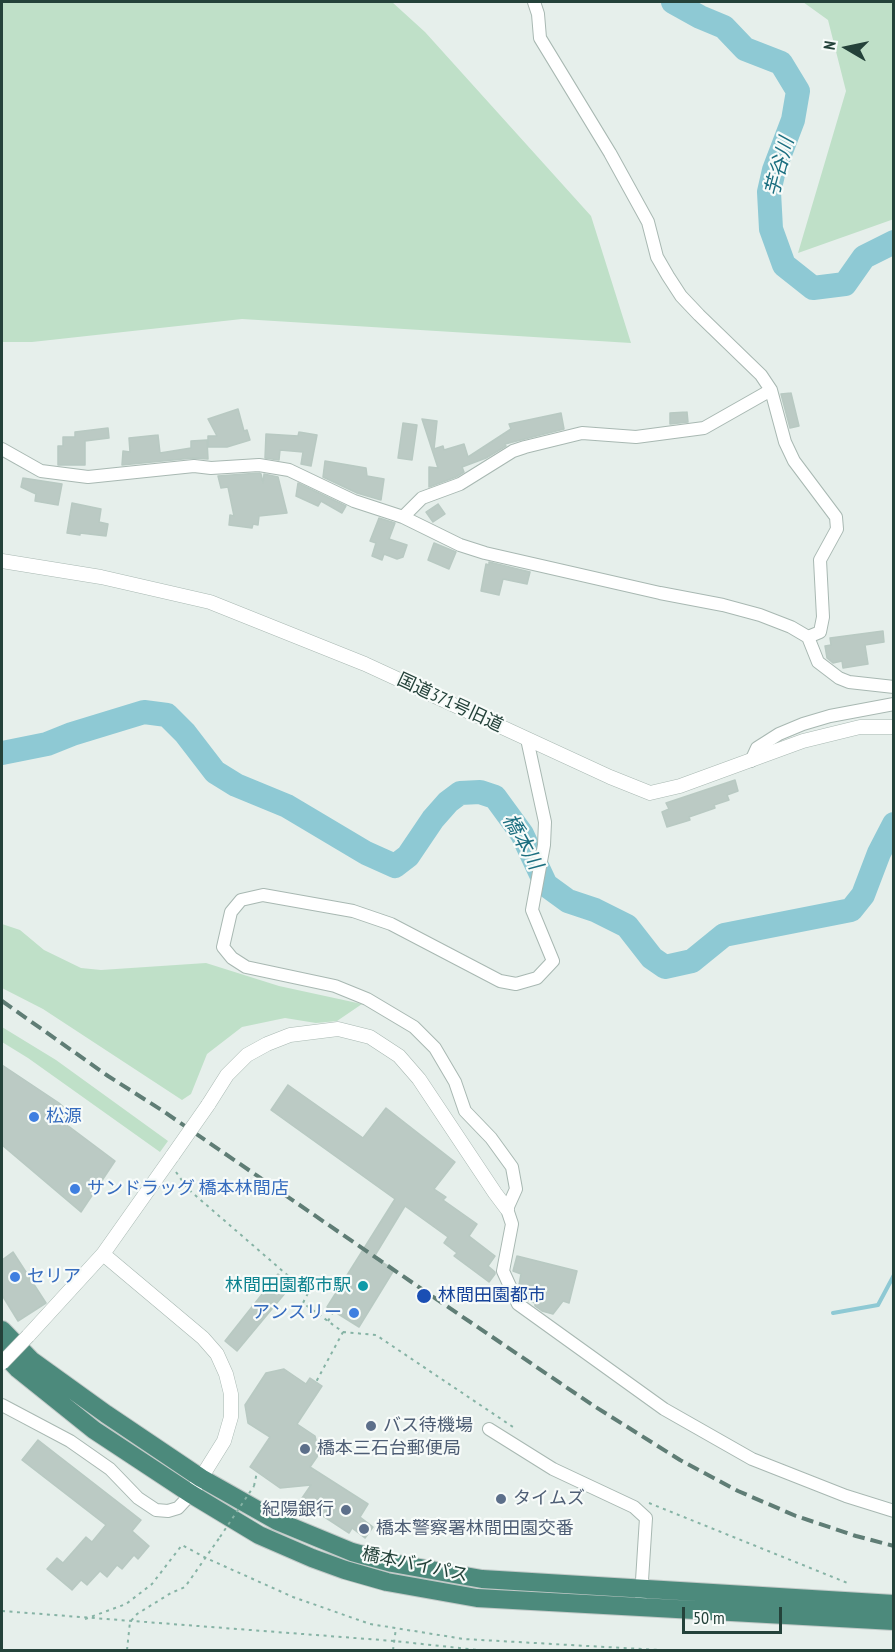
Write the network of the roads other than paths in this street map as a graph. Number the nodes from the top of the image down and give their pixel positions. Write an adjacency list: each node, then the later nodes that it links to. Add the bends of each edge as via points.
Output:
1 (534, 2): 2 (street, via 540,38 648,222 657,257 668,276 681,296 761,375)
2 (771, 390): 4 (street, via 704,428 636,437 582,433 513,451 460,484 422,498); 6 (street, via 794,461 836,517 837,529 820,560 820,632)
3 (2, 449): 4 (street, via 42,471 88,477 194,466 259,465 290,471 354,501)
4 (403, 517): 6 (street, via 484,553 738,608)
5 (2, 561): 10 (street, 国道371号旧道, via 101,577 210,602 365,664)
6 (808, 637): 7 (street, via 818,662 830,673 849,682)
7 (894, 687)
8 (894, 704): 11 (street, via 803,724 757,748)
9 (894, 727): 11 (street, 国道371号旧道, via 860,727 803,741)
10 (527, 740): 11 (street, 国道371号旧道, via 650,793); 12 (street, via 545,822 532,910 553,961 537,978 516,984 500,981 391,924 353,911 263,895 241,900 231,912 224,947 246,967 335,986 414,1027 435,1048 455,1082 465,1111 512,1167 516,1189)
11 (751, 760)
12 (507, 1209): 13 (street, bridge, via 419,1079 399,1056 370,1037 338,1029 290,1035 247,1055 227,1075); 21 (street, via 512,1224 503,1271 518,1304 664,1409 752,1459)
13 (103, 1254): 16 (street, bridge); 19 (street, via 203,1338 217,1354 226,1374 231,1417 224,1441)
14 (2, 1330): 19 (highway, 橋本バイパス, via 31,1360)
15 (2, 1352): 20 (highway, 橋本バイパス, via 94,1430)
16 (2, 1363)
17 (2, 1405): 20 (street, via 70,1441 110,1469 138,1498 156,1510 178,1508)
18 (489, 1429): 22 (street, via 553,1468 634,1507 646,1518)
19 (201, 1478): 20 (street); 22 (highway, 橋本バイパス, via 277,1521 352,1552 392,1563 482,1579)
20 (191, 1494): 22 (highway, 橋本バイパス, via 269,1539 312,1558 387,1582 477,1598)
21 (894, 1511)
22 (641, 1598): 23 (highway, 橋本バイパス); 24 (highway, 橋本バイパス)
23 (894, 1604)
24 (894, 1621)

